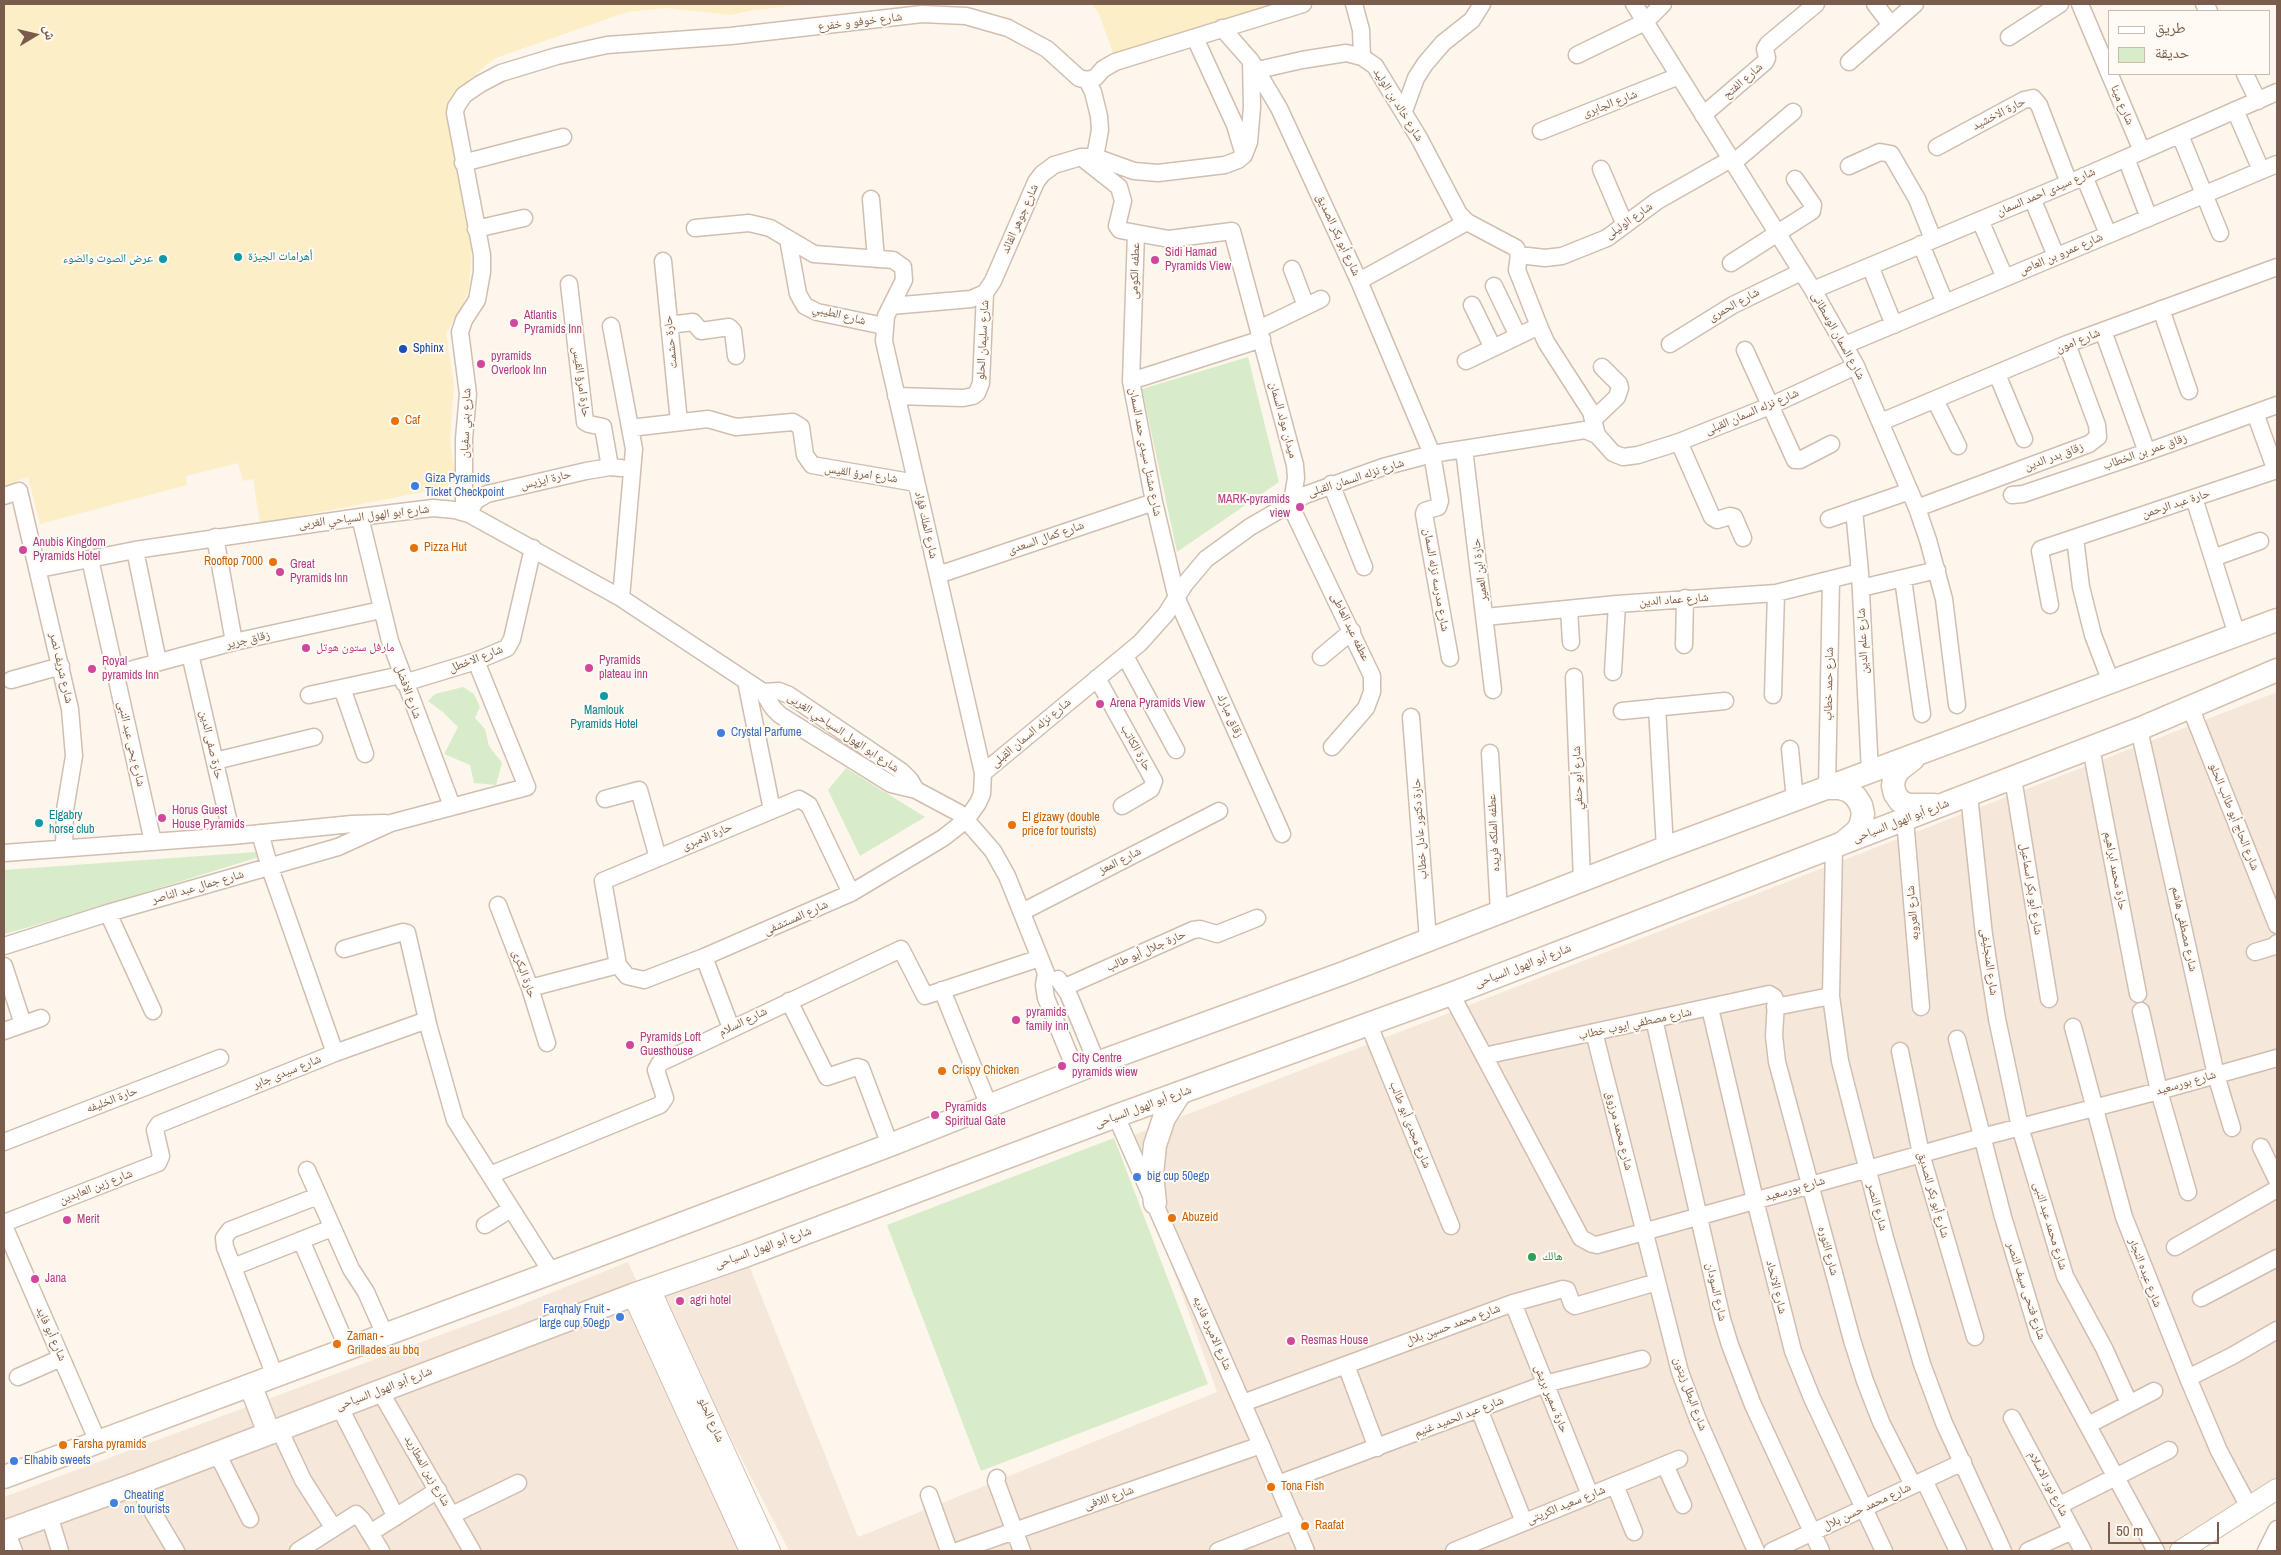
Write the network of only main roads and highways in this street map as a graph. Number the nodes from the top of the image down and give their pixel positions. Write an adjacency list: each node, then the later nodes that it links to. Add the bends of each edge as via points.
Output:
1 (2277, 620): 3 (main road)
2 (2277, 670): 5 (main road, شارع أبو الهول السياحى, via 2191,709)
3 (1922, 752): 4 (main road); 5 (main road, via 1899,770 1893,786 1895,794 1908,806)
4 (1827, 788): 6 (main road, via 1849,791 1861,805 1863,814 1857,831); 9 (main road)
5 (1941, 805): 6 (main road, شارع أبو الهول السياحى)
6 (1839, 844): 7 (main road, شارع أبو الهول السياحى, via 1452,994)
7 (1180, 1093): 8 (main road, via 1164,1118 1155,1145 1152,1174); 10 (main road, شارع أبو الهول السياحى)
8 (1155, 1203)
9 (250, 1386): 10 (main road); 11 (main road)
10 (274, 1431): 12 (main road, شارع أبو الهول السياحى, via 49,1515)
11 (4, 1477)
12 (8, 1538)

